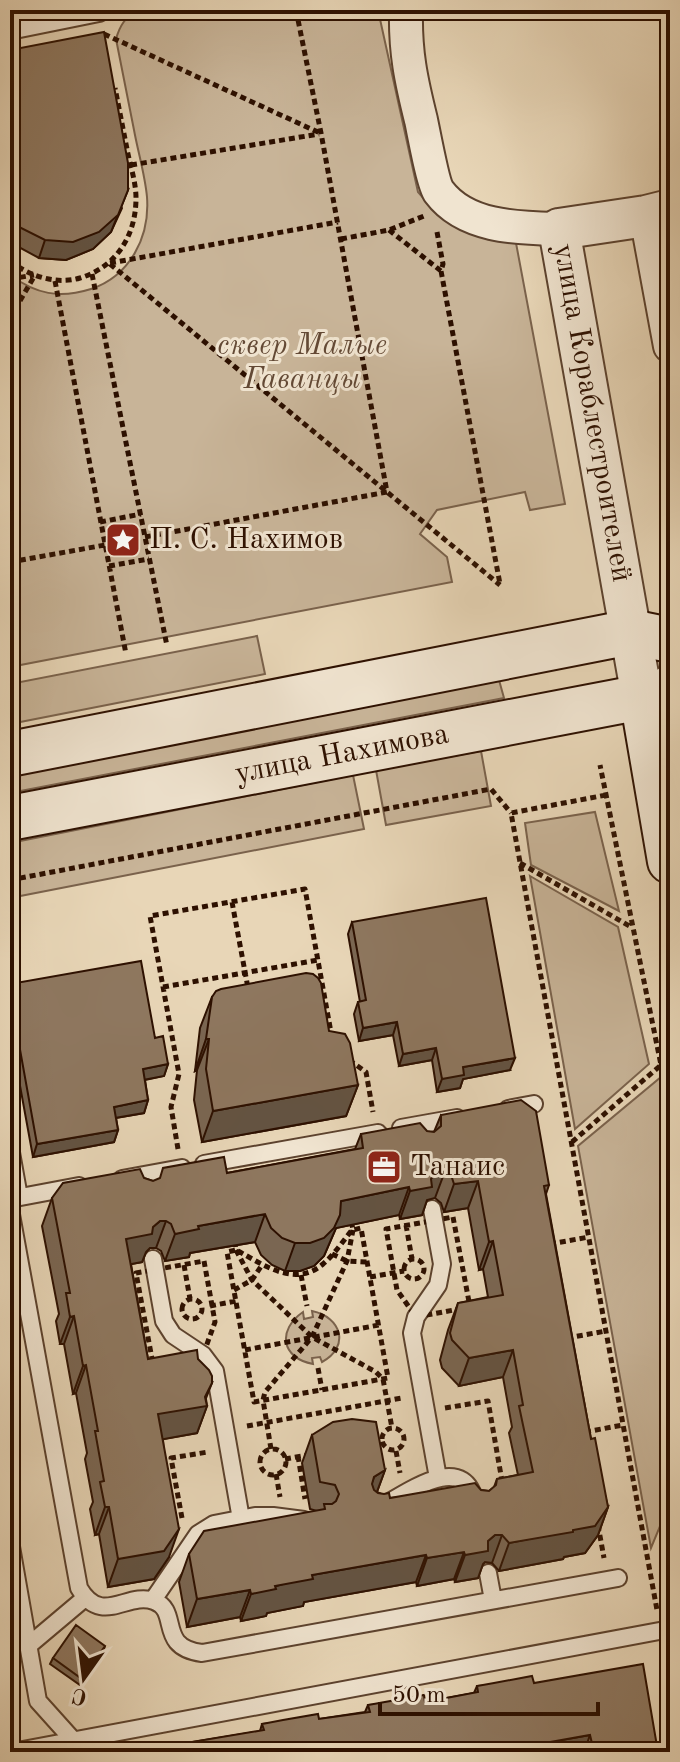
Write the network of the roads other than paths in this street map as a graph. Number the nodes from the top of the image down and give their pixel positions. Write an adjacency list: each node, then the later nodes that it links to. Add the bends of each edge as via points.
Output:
1 (406, 10): 5 (street, улица Кораблестроителей, via 407,62 444,209 494,224)
2 (102, 11): 3 (lane)
3 (10, 31)
4 (658, 213): 5 (street); 6 (street)
5 (559, 229): 7 (street, улица Кораблестроителей)
6 (670, 346)
7 (650, 636): 8 (street, улица Кораблестроителей); 9 (main road)
8 (656, 689): 10 (main road, улица Нахимова); 11 (main road, улица Кораблестроителей)
9 (10, 754)
10 (10, 818)
11 (670, 861)
12 (534, 1104): 13 (lane)
13 (495, 1112)
14 (467, 1116): 16 (lane, via 418,1131 377,1133)
15 (10, 1147): 16 (lane)
16 (13, 1202): 27 (lane, via 79,1588)
17 (433, 1214): 19 (lane, via 442,1264 438,1285 416,1317 412,1333)
18 (154, 1265): 22 (lane, via 164,1321 215,1371)
19 (438, 1478): 20 (lane, via 460,1478 473,1491); 21 (lane)
20 (475, 1504)
21 (373, 1511)
22 (241, 1519): 23 (lane); 28 (lane, via 214,1524 198,1534)
23 (314, 1521)
24 (10, 1541): 31 (lane)
25 (488, 1573): 29 (lane)
26 (613, 1579): 29 (lane)
27 (85, 1598): 28 (lane, via 106,1606); 31 (lane)
28 (153, 1600): 29 (lane, via 168,1614 177,1643 202,1653)
29 (493, 1600)
30 (665, 1630): 32 (lane)
31 (28, 1646): 32 (lane, via 38,1701)
32 (74, 1746): 33 (lane)
33 (12, 1752)

